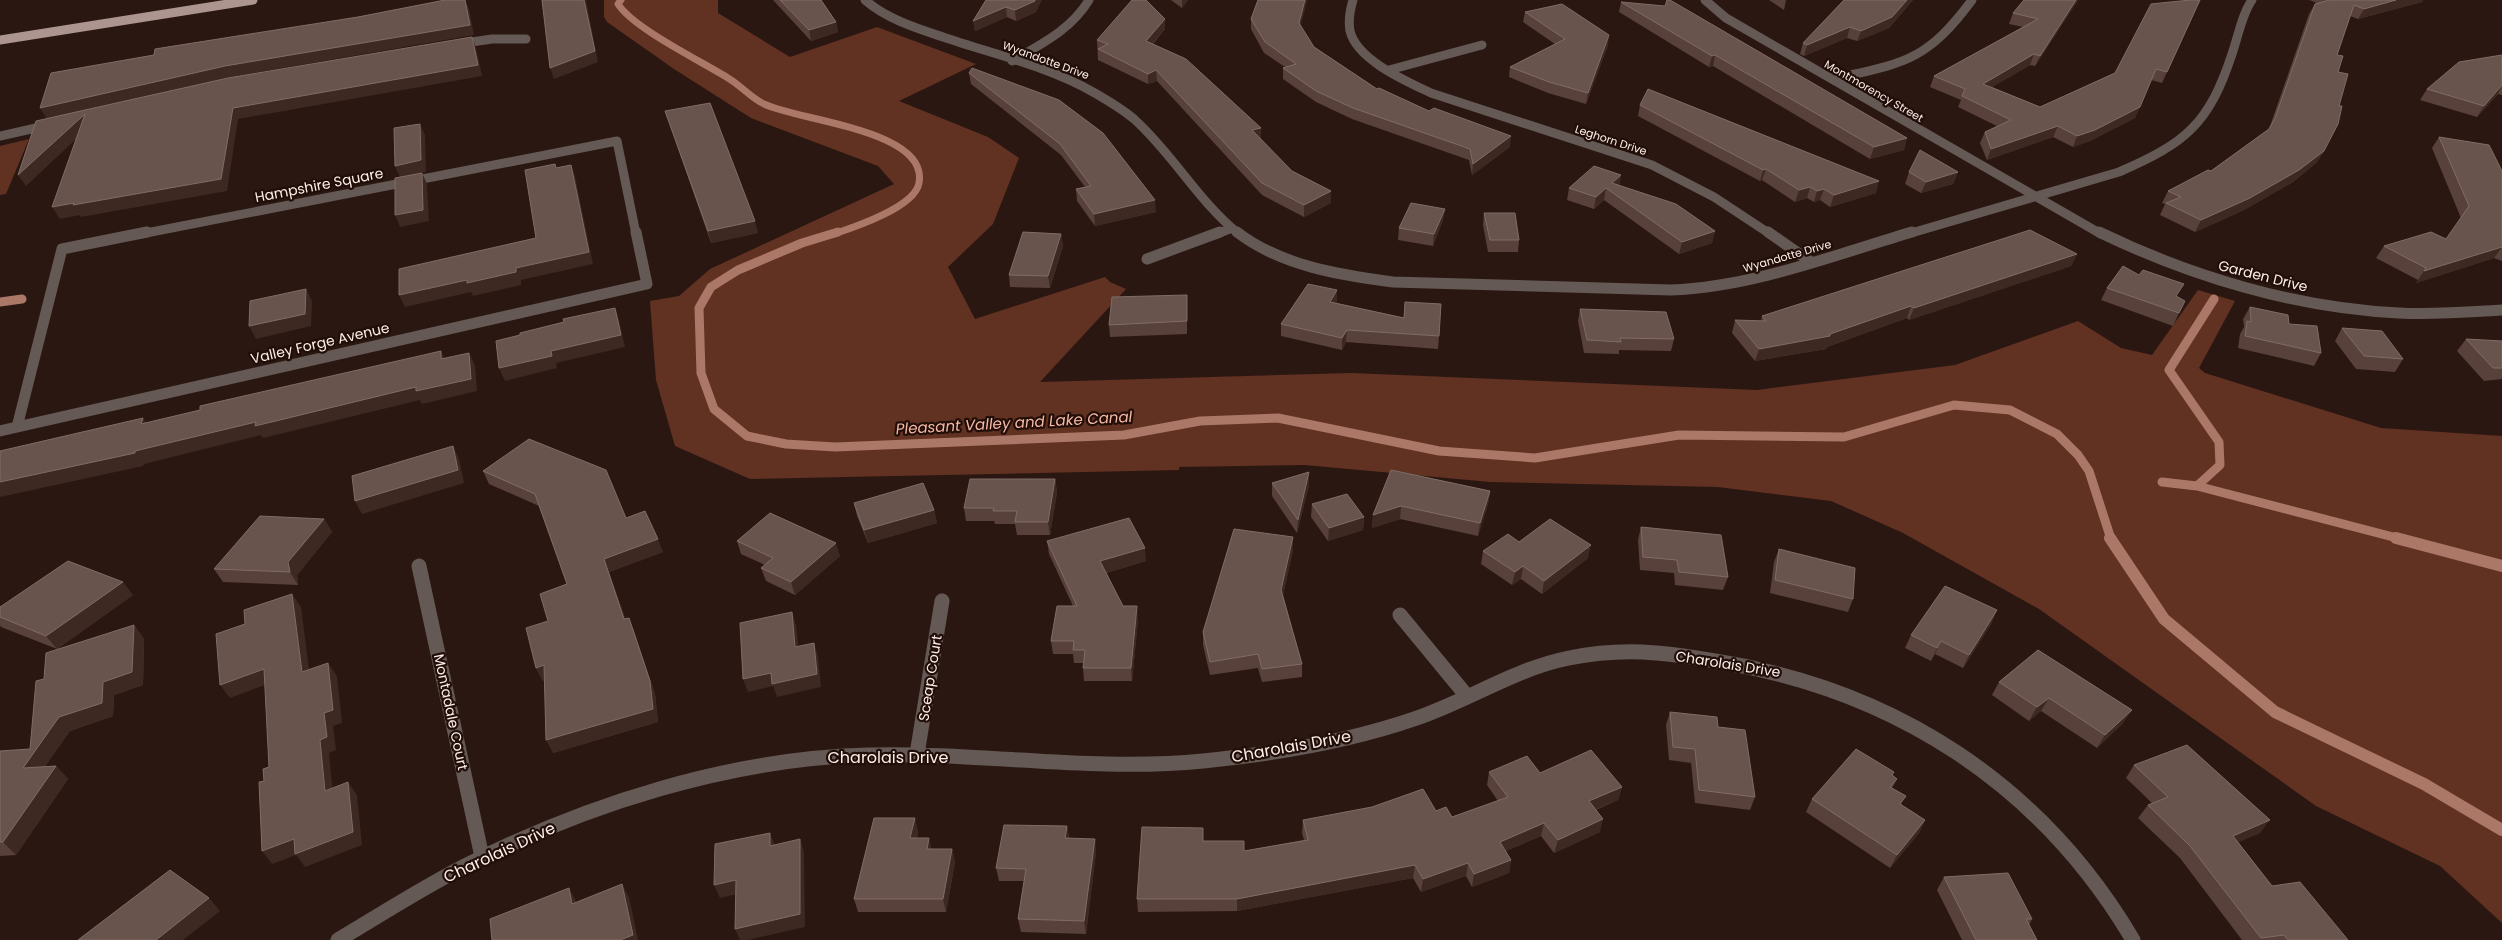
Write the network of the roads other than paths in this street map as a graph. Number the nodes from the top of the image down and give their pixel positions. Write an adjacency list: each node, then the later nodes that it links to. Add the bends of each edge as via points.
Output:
1 (253, 0): 9 (main road)
2 (865, 0): 12 (street, Wyandotte Drive, via 899,21)
3 (1090, 0): 12 (street, via 1077,19 1063,31)
4 (1353, 0): 13 (street, Leghorn Drive, via 1349,24 1355,43)
5 (1705, 0): 14 (street, Montmorency Street, via 1726,18)
6 (1972, 0): 14 (street, via 1945,34 1915,57)
7 (2252, 0): 17 (street, Wyandotte Drive, via 2221,88 2191,130 2151,158 2119,172)
8 (526, 39): 11 (street, via 492,39)
9 (0, 40)
10 (1482, 44): 13 (street)
11 (450, 46)
12 (1012, 61): 18 (street, Wyandotte Drive, via 1084,87 1129,115)
13 (1389, 70): 20 (street, Leghorn Drive, via 1402,80 1431,93 1652,165 1684,179)
14 (1832, 79): 17 (street, Montmorency Street)
15 (54, 124): 16 (street)
16 (0, 136)
17 (2036, 197): 20 (street, Wyandotte Drive); 22 (street, Garden Drive, via 2145,254 2274,295 2329,305 2418,314)
18 (1232, 228): 19 (street); 20 (street, Wyandotte Drive, via 1257,245 1319,269 1403,283 1679,290 1736,283)
19 (1147, 258)
20 (1811, 262)
21 (647, 284): 23 (street, Valley Forge Avenue); 23 (street, Hampshire Square, via 617,141 62,249)
22 (2502, 310)
23 (17, 427): 24 (street, Valley Forge Avenue)
24 (0, 431)
25 (419, 566): 30 (street, Montadale Court)
26 (942, 602): 29 (street, Sceap Court)
27 (1400, 615): 28 (street)
28 (1466, 695): 29 (street, Charolais Drive, via 1419,717 1339,740 1268,753 1180,763 1091,766); 32 (street, Charolais Drive, via 1549,662 1626,650 1731,661 1790,674 1849,694 1907,721 1964,756 2017,798 2067,847 2103,891)
29 (917, 754): 30 (street, Charolais Drive, via 827,756 701,778 630,798 552,826)
30 (482, 857): 31 (street, Charolais Drive)
31 (338, 940)
32 (2133, 940)

